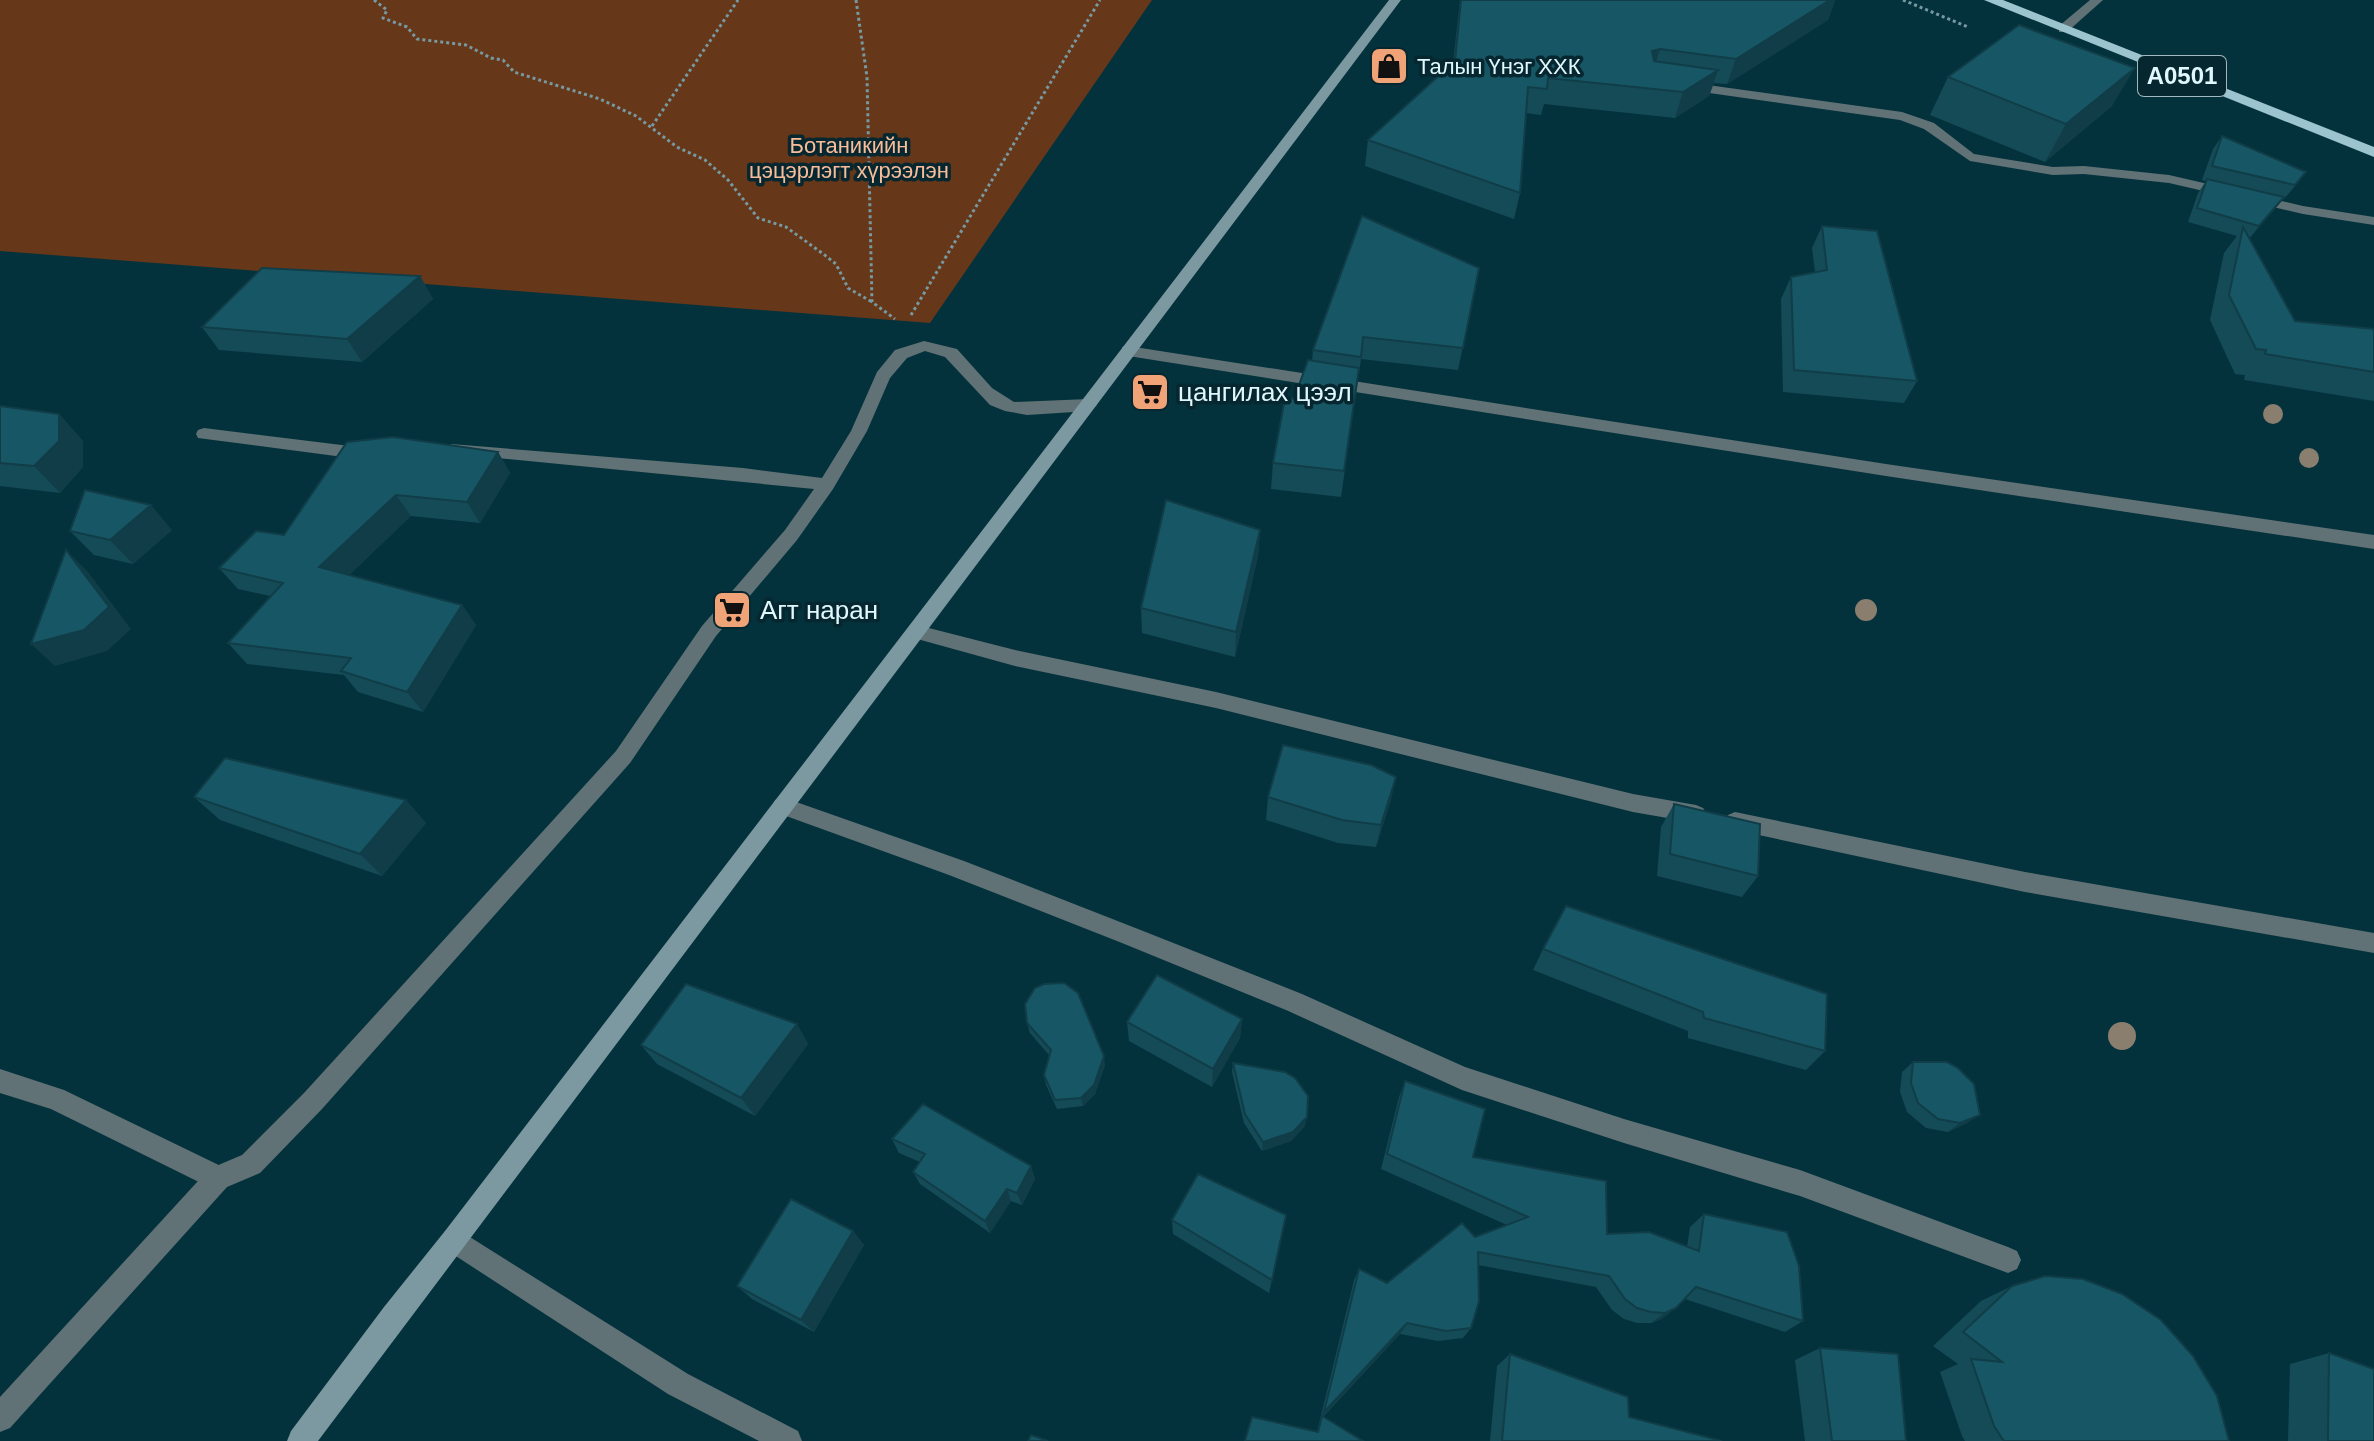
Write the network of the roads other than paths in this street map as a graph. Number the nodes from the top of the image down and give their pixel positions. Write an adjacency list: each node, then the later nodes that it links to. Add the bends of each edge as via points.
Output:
1 (1395, 0): 8 (main road)
2 (1991, 0): 4 (highway, A0501)
3 (2097, 0): 4 (street)
4 (2063, 29): 6 (highway, A0501)
5 (1667, 83): 7 (street, via 1902,116 1929,126 1970,157 2053,171 2169,179)
6 (2374, 152)
7 (2374, 221)
8 (1128, 351): 9 (main road); 14 (street)
9 (1089, 405): 13 (street, via 1011,407 986,392 951,353 938,347 912,349 883,376); 15 (main road)
10 (204, 434): 12 (street, via 357,455)
11 (440, 446): 13 (street)
12 (385, 452)
13 (827, 485): 19 (street, via 709,631 623,757 313,1101 251,1164)
14 (2374, 542)
15 (917, 632): 16 (main road); 17 (street, via 1633,803 2025,882)
16 (782, 806): 20 (main road); 21 (street, via 1144,941 1462,1078 1800,1183)
17 (2374, 943)
18 (0, 1081): 19 (street, via 55,1098)
19 (218, 1178): 22 (street)
20 (454, 1240): 23 (main road); 24 (street, via 678,1384)
21 (2008, 1260)
22 (0, 1418)
23 (301, 1441)
24 (788, 1441)

